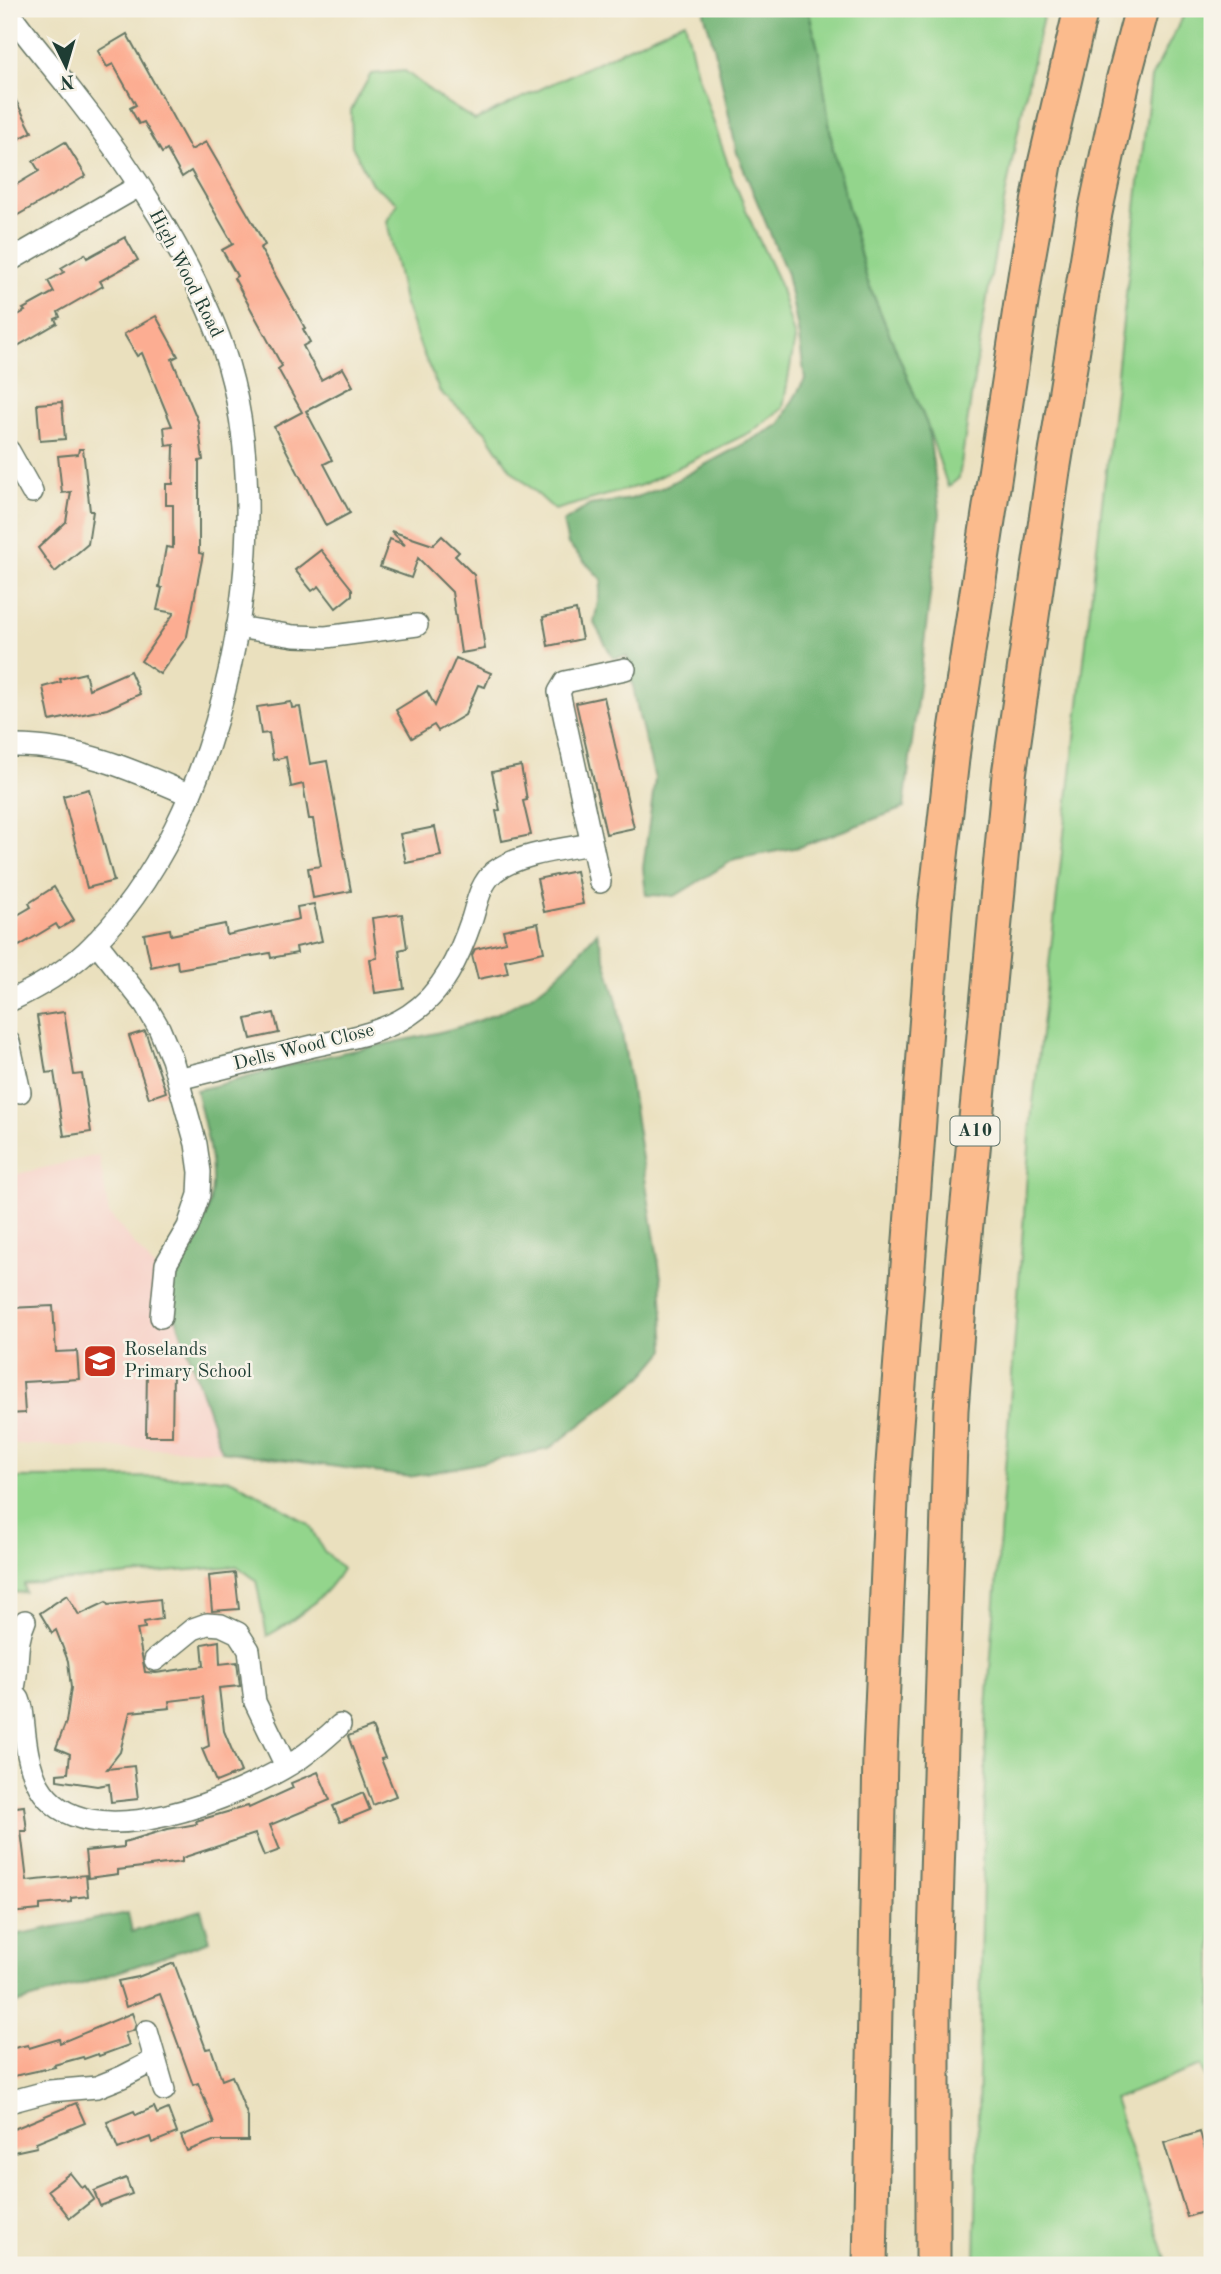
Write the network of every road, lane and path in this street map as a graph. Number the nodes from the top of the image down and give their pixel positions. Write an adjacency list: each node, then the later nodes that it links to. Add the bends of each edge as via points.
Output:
1 (1081, 9): 30 (highway, via 1026,270 953,750 935,909 889,1528)
2 (1142, 9): 31 (highway, A10, via 1095,213 1009,775 962,1265 951,1410 933,1994)
3 (9, 12): 4 (street, High Wood Road)
4 (139, 187): 5 (street); 9 (street, High Wood Road, via 204,301 235,392 247,505)
5 (9, 261)
6 (9, 451): 7 (street)
7 (32, 492)
8 (417, 625): 9 (street, via 326,637)
9 (237, 627): 12 (street, High Wood Road, via 219,711)
10 (625, 669): 13 (street, via 565,682 559,692)
11 (9, 747): 12 (street, via 50,748 111,762)
12 (190, 795): 15 (street, High Wood Road, via 148,874)
13 (591, 844): 14 (street); 18 (street, Dells Wood Close, via 509,863 494,872 482,889 450,973 435,993 397,1022)
14 (600, 881)
15 (96, 942): 16 (street, High Wood Road, via 56,976); 18 (street, via 153,1016)
16 (9, 1001)
17 (9, 1042): 19 (street)
18 (178, 1079): 20 (street, via 196,1144 200,1183 193,1216 166,1264)
19 (20, 1092)
20 (161, 1317)
21 (24, 1621): 23 (street)
22 (155, 1660): 25 (street, via 193,1629 207,1624 238,1633 249,1650 255,1702)
23 (11, 1691): 25 (street, via 22,1707 39,1786 65,1812 83,1817 120,1821 174,1814 226,1797)
24 (340, 1725): 25 (street)
25 (286, 1766)
26 (147, 2031): 27 (street)
27 (155, 2060): 28 (street); 29 (street, via 97,2087 50,2091)
28 (164, 2090)
29 (9, 2102)
30 (870, 2265)
31 (933, 2265)

